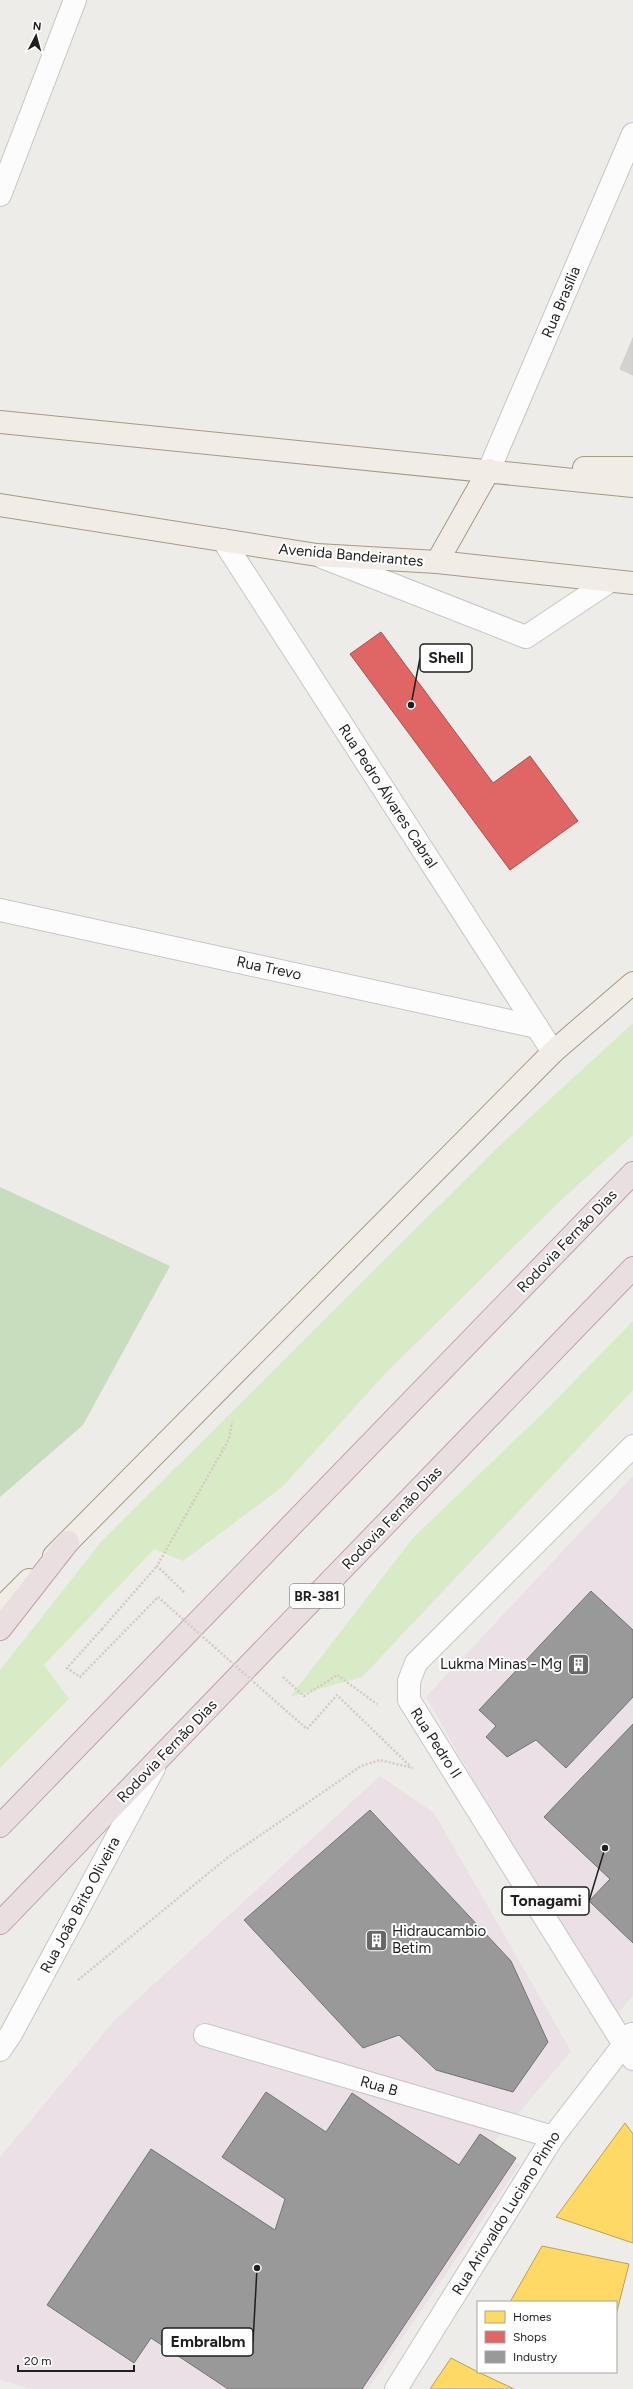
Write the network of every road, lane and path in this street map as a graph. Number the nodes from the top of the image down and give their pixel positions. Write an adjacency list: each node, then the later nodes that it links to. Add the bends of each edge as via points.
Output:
1 (74, 0): 3 (street)
2 (633, 134): 6 (street, Rua Brasília)
3 (0, 195)
4 (0, 422): 6 (main road)
5 (633, 468): 6 (main road)
6 (489, 470): 7 (main road); 11 (main road)
7 (633, 486)
8 (0, 505): 9 (main road, Avenida Bandeirantes)
9 (223, 540): 10 (main road, Avenida Bandeirantes); 17 (street, Rua Pedro Álvares Cabral)
10 (317, 555): 11 (main road, Avenida Bandeirantes); 12 (street, via 526,638)
11 (437, 562): 12 (main road, Avenida Bandeirantes)
12 (610, 581): 13 (main road, Avenida Bandeirantes); 14 (main road)
13 (633, 583)
14 (633, 590)
15 (0, 910): 17 (street, Rua Trevo)
16 (633, 983): 18 (main road)
17 (537, 1027): 18 (street, Rua Pedro Álvares Cabral)
18 (553, 1052): 23 (main road)
19 (633, 1173): 26 (highway, Rodovia Fernão Dias)
20 (633, 1268): 28 (highway, Rodovia Fernão Dias / BR-381)
21 (234, 1416): 24 (path, via 229,1439)
22 (633, 1446): 37 (street, Rua Pedro II, via 416,1663 409,1681 408,1700)
23 (68, 1542): 25 (main road); 27 (highway)
24 (157, 1566): 26 (path); 32 (path, bridge, via 67,1668 80,1677 158,1597 307,1730 337,1695)
25 (0, 1609)
26 (207, 1613): 33 (highway, Rodovia Fernão Dias)
27 (0, 1629)
28 (260, 1654): 29 (path, via 304,1696 337,1675); 31 (highway, Rodovia Fernão Dias / BR-381)
29 (378, 1705)
30 (404, 1754): 32 (path)
31 (159, 1760): 34 (highway, Rodovia Fernão Dias / BR-381); 38 (street, Rua João Brito Oliveira)
32 (412, 1768): 35 (path, via 380,1760 361,1766 227,1858)
33 (0, 1826)
34 (0, 1923)
35 (73, 1984)
36 (205, 2035): 39 (street, Rua B)
37 (630, 2045): 39 (street, Rua Ariovaldo Luciano Pinho)
38 (0, 2050)
39 (553, 2137): 40 (street, Rua Ariovaldo Luciano Pinho)
40 (396, 2389)

